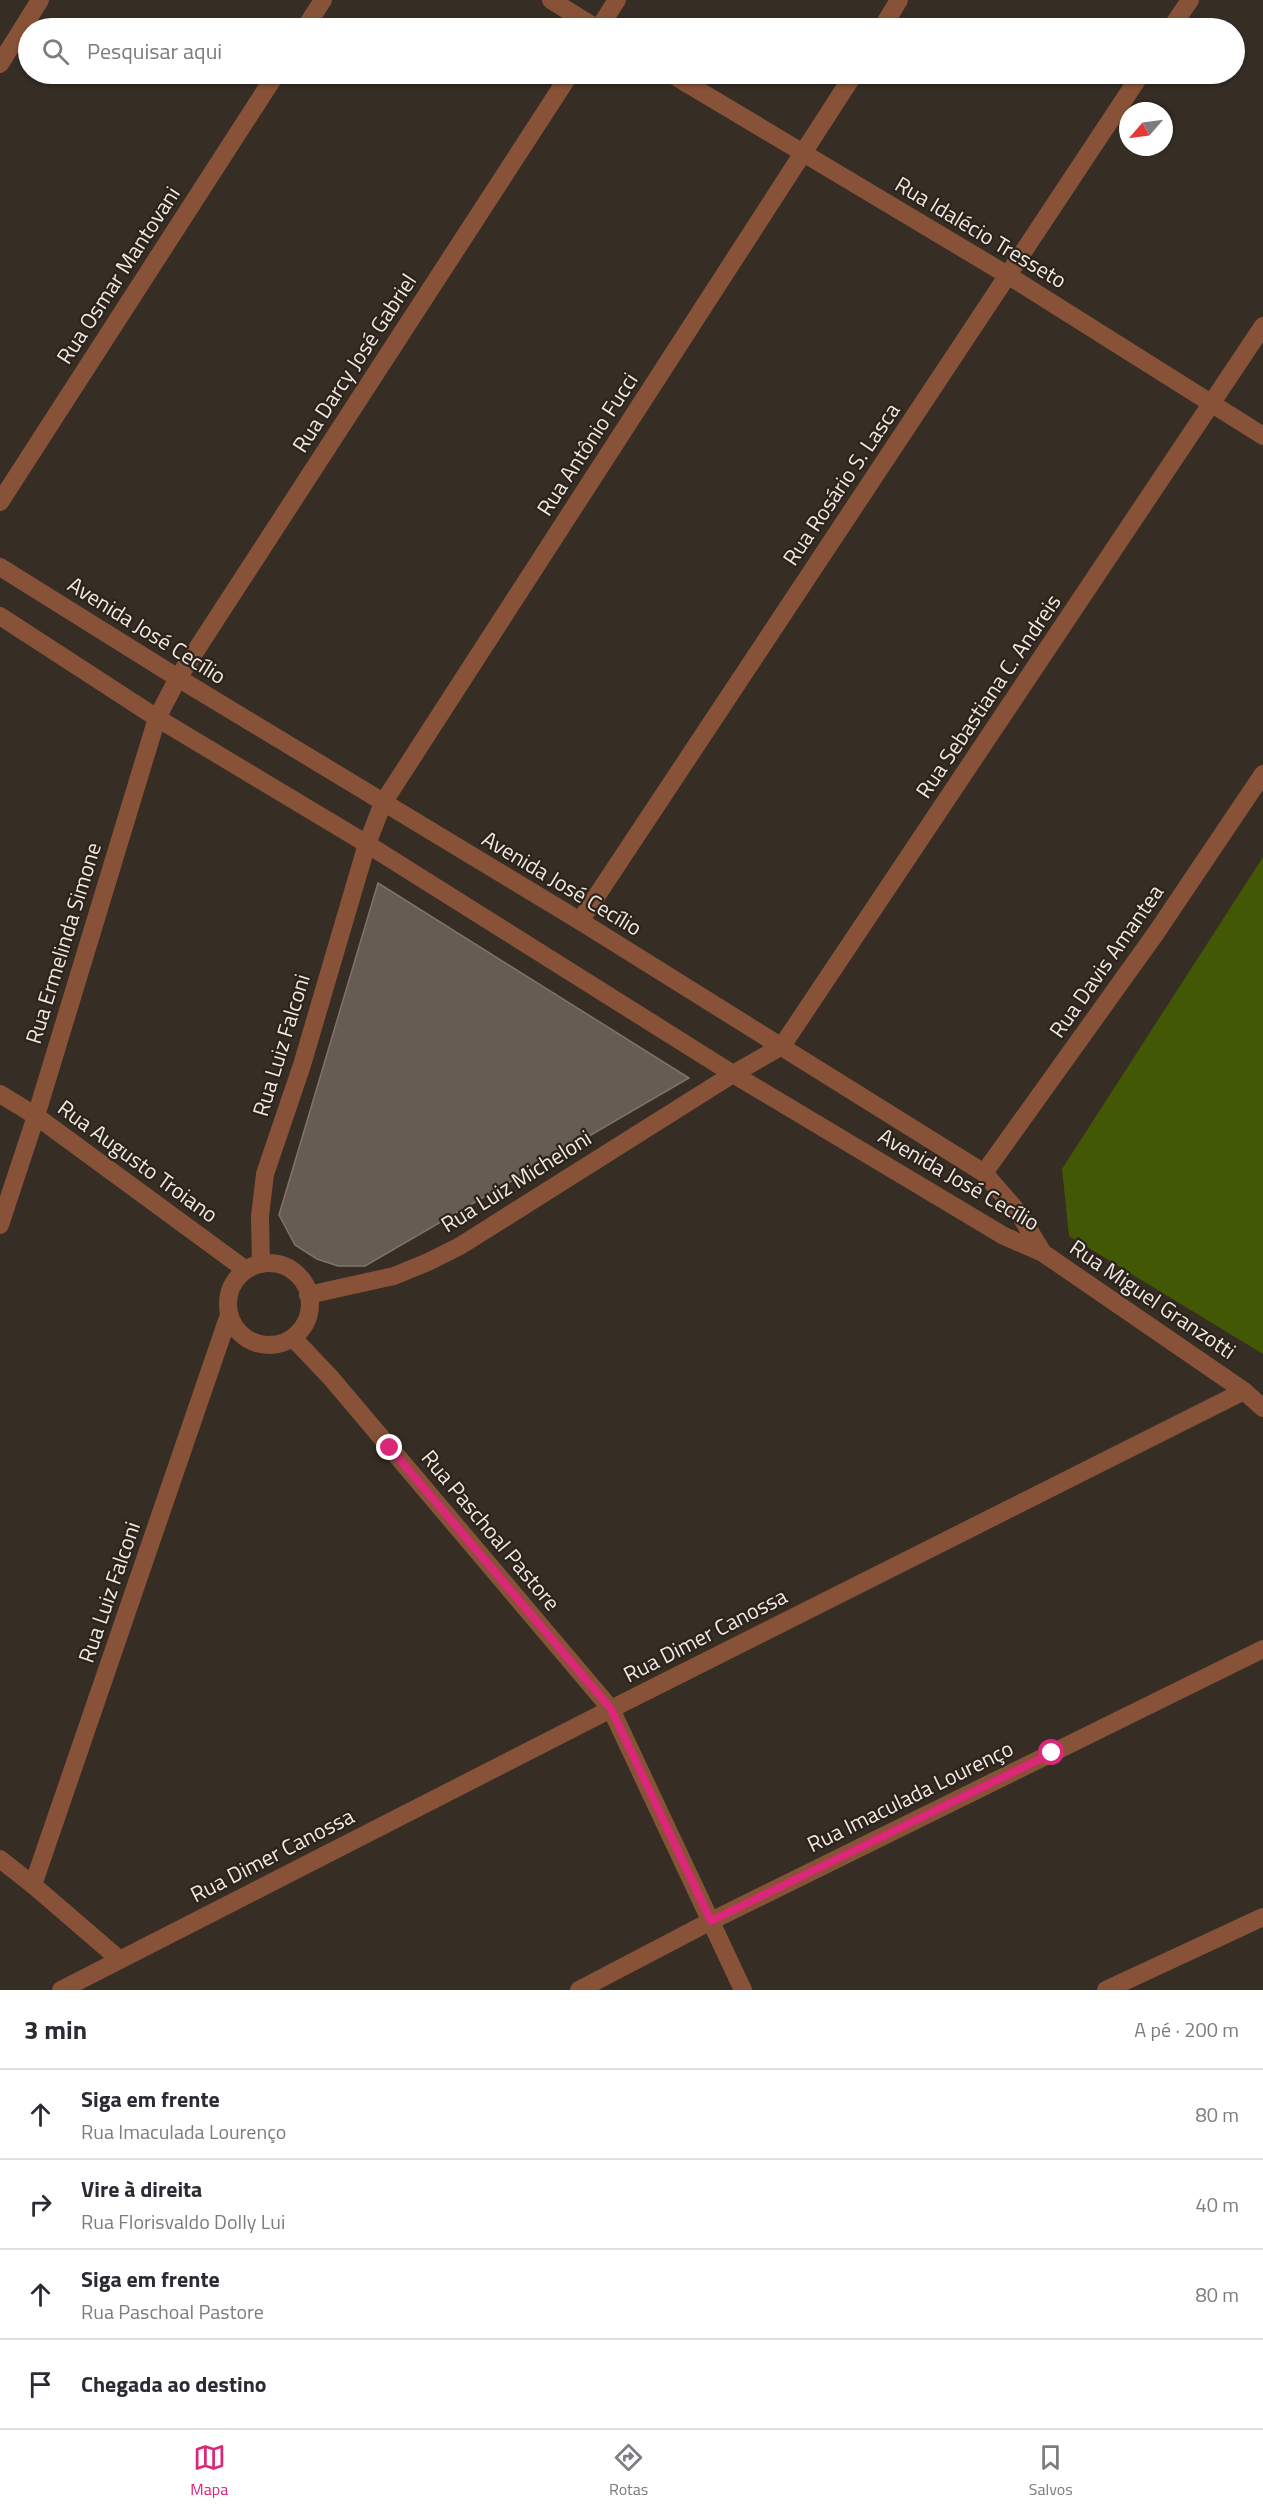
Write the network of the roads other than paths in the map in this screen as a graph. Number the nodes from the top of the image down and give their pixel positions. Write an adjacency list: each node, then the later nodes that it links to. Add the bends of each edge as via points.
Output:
1 (40, 0): 7 (street)
2 (323, 0): 8 (street)
3 (551, 0): 9 (street)
4 (617, 0): 10 (street)
5 (899, 0): 11 (street)
6 (1190, 0): 12 (street)
7 (29, 18)
8 (311, 18)
9 (581, 18)
10 (604, 18)
11 (888, 18)
12 (1178, 18)
13 (18, 35): 14 (street)
14 (0, 64)
15 (270, 84): 25 (street, Rua Osmar Mantovani)
16 (564, 84): 28 (street, Rua Darcy José Gabriel)
17 (688, 84): 20 (street, Rua Idalécio Tresseto)
18 (848, 84): 20 (street, Rua Antônio Fucci)
19 (1134, 84): 21 (street, Rua Rosário S. Lasca)
20 (804, 153): 21 (street, Rua Idalécio Tresseto); 31 (street, Rua Antônio Fucci)
21 (1009, 276): 23 (street, Rua Idalécio Tresseto); 33 (street, Rua Rosário S. Lasca)
22 (1263, 326): 23 (street, Rua Sebastiana C. Andreis)
23 (1212, 404): 24 (street, Rua Idalécio Tresseto); 34 (street, Rua Sebastiana C. Andreis)
24 (1263, 436)
25 (0, 502)
26 (0, 567): 28 (street, Avenida José Cecílio)
27 (0, 616): 29 (street, Avenida José Cecílio)
28 (178, 678): 29 (street, Rua Ermelinda Simone); 31 (street, Avenida José Cecílio)
29 (157, 718): 32 (street, Avenida José Cecílio); 37 (street, Rua Ermelinda Simone)
30 (1263, 774): 38 (street, Rua Davis Amantea, via 1156,933)
31 (383, 803): 32 (street, Rua Antônio Fucci); 33 (street, Avenida José Cecílio)
32 (367, 844): 35 (street, Avenida José Cecílio); 41 (street, Rua Luiz Falconi, via 302,1065 265,1174)
33 (580, 921): 34 (street, Avenida José Cecílio)
34 (782, 1046): 35 (street, Rua Sebastiana C. Andreis); 38 (street, Avenida José Cecílio)
35 (733, 1074): 40 (street, Avenida José Cecílio, via 1004,1236); 42 (street, Rua Luiz Micheloni, via 460,1246 394,1276)
36 (0, 1094): 37 (street, Rua Augusto Troiano)
37 (36, 1116): 39 (street, Rua Ermelinda Simone); 41 (street, Rua Augusto Troiano)
38 (984, 1173): 40 (street, Avenida José Cecílio, via 1018,1212)
39 (0, 1225)
40 (1042, 1253): 45 (street, Rua Miguel Granzotti)
41 (254, 1267): 42 (street, via 277,1263 291,1270); 43 (street, via 234,1282 228,1299)
42 (308, 1295): 44 (street, via 310,1310 304,1326)
43 (229, 1315): 44 (street, via 235,1328 256,1343 269,1346); 50 (street, Rua Luiz Falconi)
44 (293, 1338): 48 (street, Rua Paschoal Pastore)
45 (1244, 1391): 46 (street, Rua Miguel Granzotti); 48 (street, Rua Dimer Canossa)
46 (1263, 1408)
47 (1263, 1649): 52 (street, Rua Imaculada Lourenço)
48 (611, 1709): 52 (street, Rua Paschoal Pastore); 53 (street, Rua Dimer Canossa)
49 (0, 1859): 50 (street)
50 (33, 1885): 53 (street)
51 (1263, 1917): 57 (street)
52 (711, 1921): 55 (street, Rua Imaculada Lourenço); 56 (street, Rua Paschoal Pastore)
53 (119, 1959): 54 (street, Rua Dimer Canossa)
54 (61, 1990)
55 (579, 1990)
56 (743, 1990)
57 (1106, 1990)

